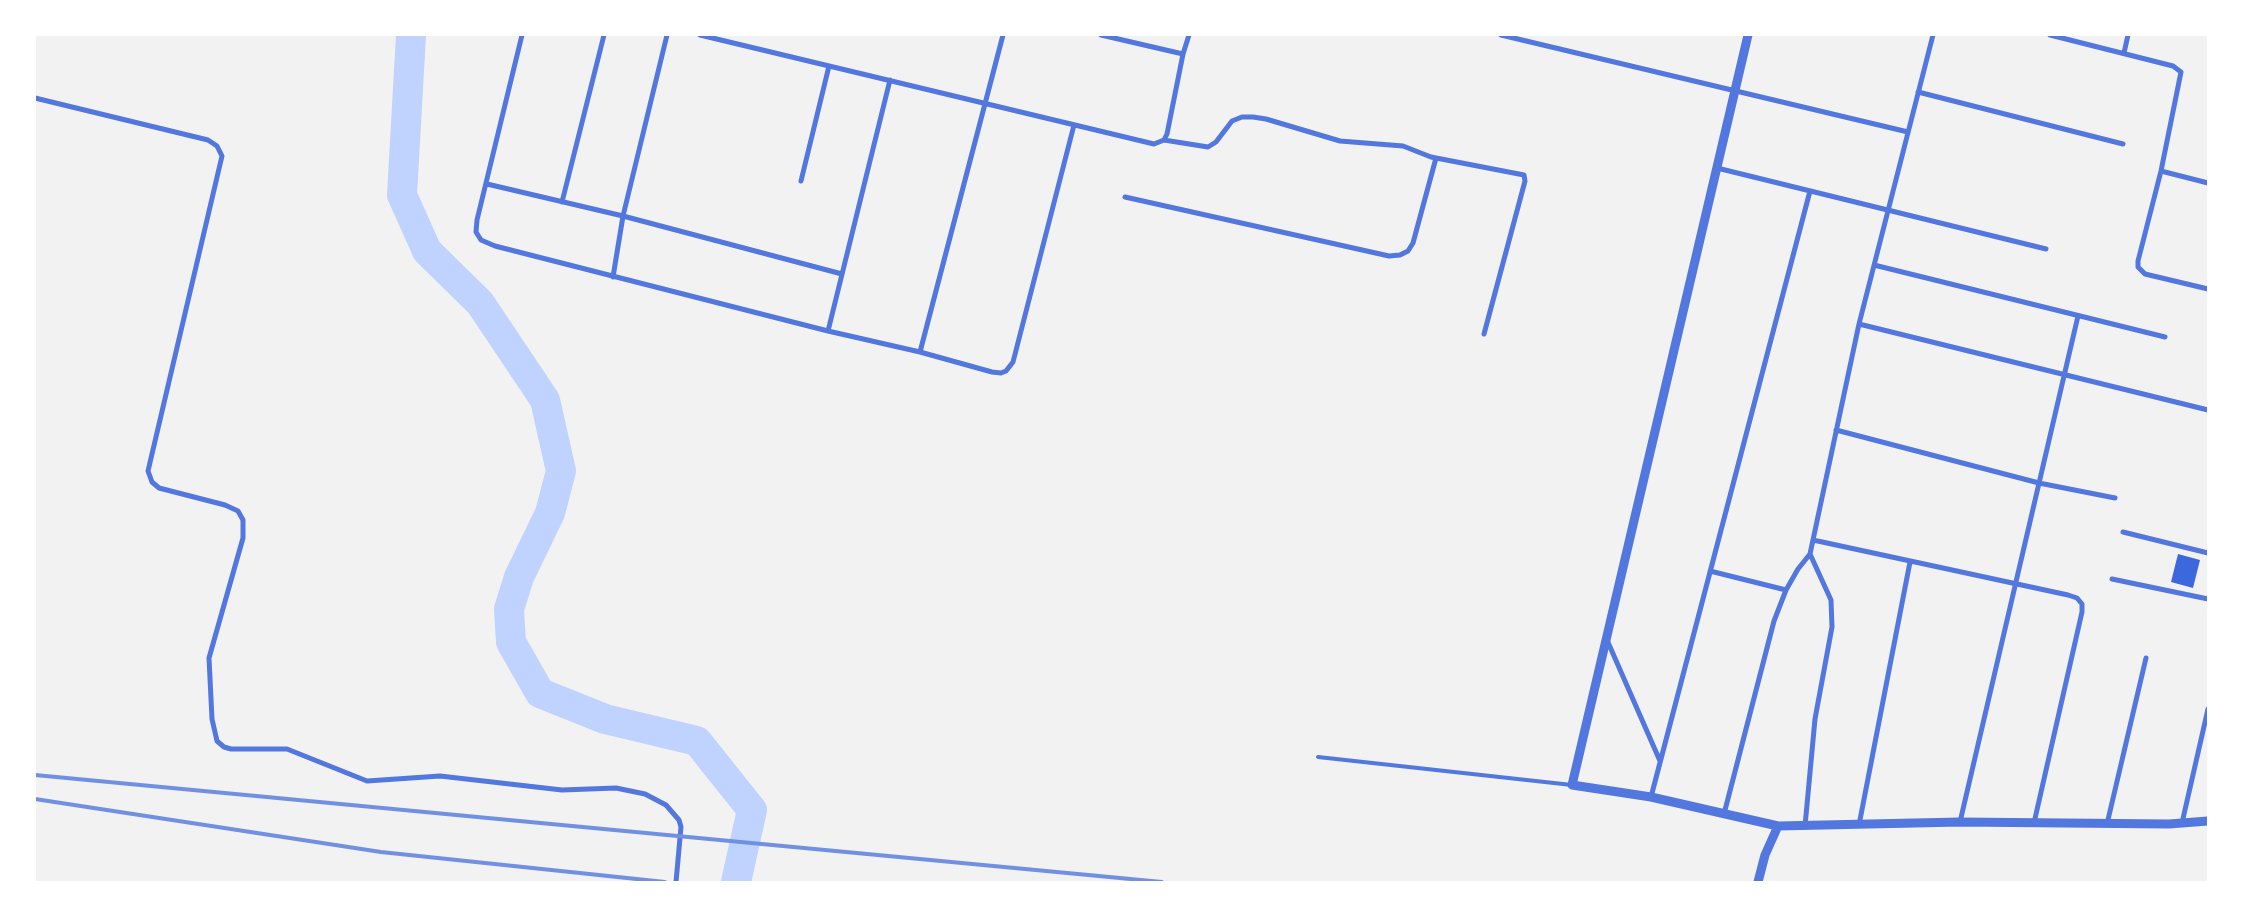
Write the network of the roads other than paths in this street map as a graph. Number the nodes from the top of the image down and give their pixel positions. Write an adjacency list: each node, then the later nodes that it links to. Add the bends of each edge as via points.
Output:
1 (522, 35): 32 (street)
2 (604, 35): 35 (street)
3 (668, 35): 37 (street)
4 (700, 35): 14 (street)
5 (729, 35): 14 (street)
6 (1003, 35): 22 (street)
7 (1101, 35): 16 (street)
8 (1189, 35): 16 (street)
9 (1501, 35): 19 (street)
10 (1748, 35): 19 (street)
11 (1933, 35): 20 (street)
12 (2050, 35): 15 (street)
13 (2128, 35): 15 (street)
14 (727, 42): 17 (street)
15 (2124, 53): 29 (street, via 2173,66 2181,72)
16 (1183, 54): 25 (street)
17 (829, 66): 18 (street); 30 (street)
18 (890, 80): 22 (street); 40 (street)
19 (1734, 92): 24 (street); 28 (street)
20 (1918, 92): 24 (street); 26 (street)
21 (35, 98): 80 (street, via 208,140 222,156 148,471 158,488 225,505 238,511 243,520 243,538 209,658 212,719 218,741 231,749 287,749 367,781 440,776 562,790 616,788 645,794 666,805 679,820)
22 (985, 104): 23 (street); 48 (street)
23 (1074, 125): 25 (street, via 1148,143); 48 (street, via 1011,367 1001,373 992,372)
24 (1908, 132): 36 (street)
25 (1164, 140): 27 (street, via 1208,148 1232,121 1253,117 1340,141 1403,146)
26 (2123, 144)
27 (1436, 158): 34 (street, via 1413,243 1400,255 1389,256); 46 (street, via 1520,173 1526,178)
28 (1716, 168): 33 (street); 64 (street)
29 (2161, 171): 31 (street); 42 (street, via 2138,267 2146,274)
30 (801, 181)
31 (2208, 183)
32 (487, 184): 35 (street); 41 (street, via 476,226 481,240)
33 (1810, 191): 36 (street); 59 (street)
34 (1125, 197)
35 (562, 202): 37 (street)
36 (1888, 210): 38 (street); 39 (street)
37 (623, 216): 40 (street); 41 (street)
38 (2046, 249)
39 (1874, 265): 43 (street); 44 (street)
40 (842, 274): 45 (street)
41 (613, 277): 45 (street)
42 (2208, 289)
43 (2078, 316): 47 (street); 49 (street)
44 (1858, 324): 49 (street); 51 (street)
45 (828, 331): 48 (street)
46 (1484, 334)
47 (2165, 337)
48 (920, 352)
49 (2064, 376): 50 (street); 52 (street)
50 (2208, 410)
51 (1836, 430): 52 (street); 55 (street)
52 (2039, 483): 53 (street); 61 (street)
53 (2115, 498)
54 (2123, 532): 56 (street)
55 (1813, 540): 57 (street); 58 (street)
56 (2208, 553)
57 (1810, 554): 62 (street); 79 (street, via 1831,600 1832,627 1815,719)
58 (1910, 562): 61 (street); 77 (street)
59 (1710, 571): 62 (street); 68 (street)
60 (2112, 579): 63 (street)
61 (2015, 584): 73 (street); 74 (street, via 2068,595 2078,598 2082,604)
62 (1786, 590): 71 (street, via 1774,620)
63 (2208, 599)
64 (1606, 637): 68 (street); 69 (street)
65 (2146, 658): 76 (street)
66 (2208, 709): 75 (street)
67 (1318, 757): 69 (lane)
68 (1660, 761): 70 (street)
69 (1572, 785): 70 (street)
70 (1651, 797): 71 (street)
71 (1724, 814): 78 (street)
72 (2208, 821): 75 (street)
73 (1960, 822): 74 (street); 77 (street)
74 (2034, 823): 76 (street)
75 (2182, 823): 76 (street)
76 (2106, 824)
77 (1859, 825): 79 (street)
78 (1778, 826): 79 (street); 81 (street)
79 (1805, 826)
80 (676, 882)
81 (1758, 882)

